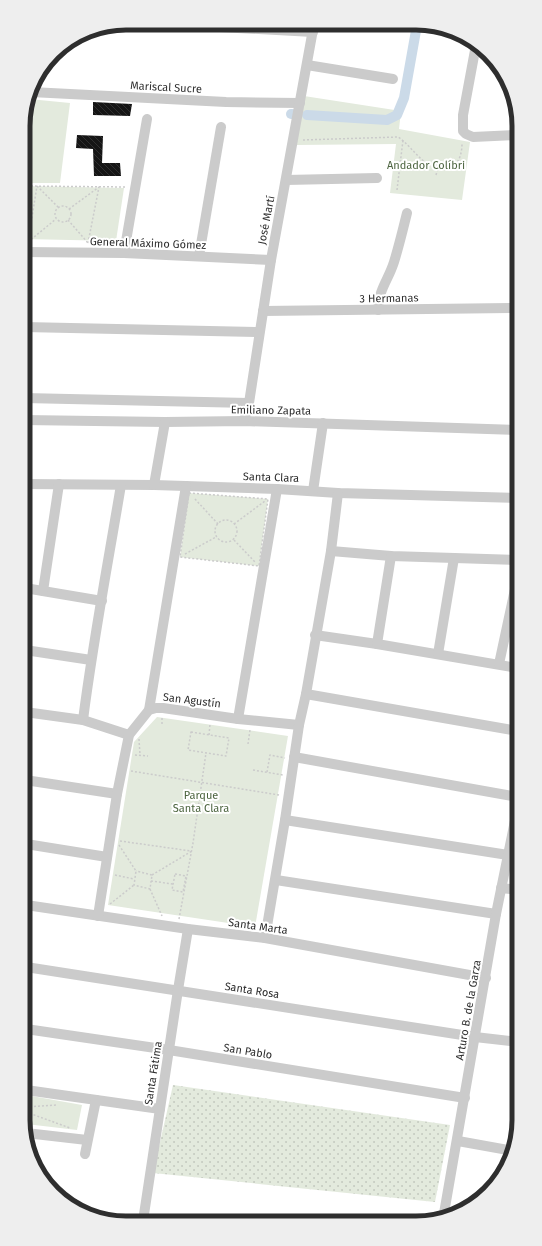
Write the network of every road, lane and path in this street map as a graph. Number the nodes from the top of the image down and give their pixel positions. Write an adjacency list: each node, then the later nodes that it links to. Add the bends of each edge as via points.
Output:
1 (314, 30): 3 (street, José Martí)
2 (475, 51): 9 (street, via 463,115)
3 (307, 65): 4 (street); 6 (street, José Martí)
4 (393, 79)
5 (36, 92): 6 (street, Mariscal Sucre, via 226,102)
6 (300, 103): 11 (street, José Martí)
7 (147, 119): 34 (street)
8 (221, 127): 35 (street)
9 (463, 131): 10 (street, via 473,137); 13 (path, via 461,157 455,165 445,169)
10 (512, 135)
11 (293, 140): 12 (path, via 398,136); 16 (street, José Martí)
12 (403, 140): 13 (path, via 419,158); 21 (path)
13 (438, 168): 14 (path)
14 (436, 175)
15 (377, 178): 16 (street)
16 (286, 180): 36 (street, José Martí)
17 (30, 186): 18 (path)
18 (37, 186): 19 (path); 22 (path); 27 (path)
19 (99, 186): 20 (path); 23 (path); 32 (path)
20 (128, 187)
21 (396, 190)
22 (58, 208): 23 (path, via 63,206); 25 (path, via 55,212)
23 (69, 209): 26 (path, via 71,214)
24 (408, 213): 38 (street, via 394,263 380,293)
25 (56, 219): 26 (path, via 61,222); 28 (path)
26 (68, 220): 32 (path)
27 (30, 230)
28 (30, 240)
29 (30, 242): 30 (path)
30 (36, 242)
31 (81, 243): 32 (path)
32 (88, 243)
33 (30, 252): 34 (street, General Máximo Gómez)
34 (124, 253): 35 (street, General Máximo Gómez)
35 (199, 256): 36 (street, General Máximo Gómez)
36 (271, 260): 39 (street, José Martí)
37 (512, 308): 38 (street, 3 Hermanas)
38 (378, 310): 39 (street, 3 Hermanas)
39 (263, 311): 41 (street, José Martí)
40 (30, 327): 41 (street)
41 (259, 332): 43 (street, José Martí)
42 (30, 398): 43 (street)
43 (249, 403): 45 (street, José Martí)
44 (30, 420): 46 (street, Emiliano Zapata)
45 (244, 421): 46 (street, Emiliano Zapata); 47 (street, Emiliano Zapata)
46 (165, 422): 51 (street)
47 (323, 423): 48 (street, Emiliano Zapata); 55 (street)
48 (512, 430)
49 (30, 484): 50 (street, Santa Clara)
50 (59, 484): 52 (street, Santa Clara); 70 (street)
51 (154, 484): 52 (street, Santa Clara); 53 (street, Santa Clara)
52 (121, 485): 71 (street)
53 (187, 489): 54 (street, Santa Clara); 58 (path); 59 (path); 65 (path); 81 (street)
54 (277, 489): 55 (street, Santa Clara); 84 (street)
55 (313, 491): 56 (street, Santa Clara)
56 (338, 493): 57 (street, Santa Clara); 63 (street)
57 (512, 498)
58 (268, 499): 60 (path); 68 (path)
59 (218, 524): 60 (path, via 224,520); 61 (path, via 215,530)
60 (234, 524): 62 (path, via 237,534)
61 (216, 537): 62 (path, via 224,542); 65 (path)
62 (233, 540): 68 (path)
63 (331, 551): 64 (street); 73 (street)
64 (391, 556): 66 (street); 74 (street)
65 (180, 557): 68 (path)
66 (454, 558): 67 (street); 76 (street)
67 (512, 560)
68 (259, 566)
69 (30, 589): 70 (street)
70 (43, 591): 71 (street)
71 (102, 601): 77 (street)
72 (512, 603): 78 (street)
73 (315, 635): 74 (street); 80 (street)
74 (377, 644): 76 (street)
75 (30, 651): 77 (street)
76 (438, 654): 78 (street)
77 (91, 660): 85 (street)
78 (499, 664): 79 (street)
79 (512, 667)
80 (306, 694): 88 (street); 90 (street)
81 (150, 710): 84 (street, San Agustín, via 163,708); 91 (street, San Agustín)
82 (30, 713): 85 (street)
83 (162, 715): 87 (path)
84 (238, 719): 88 (street, San Agustín)
85 (83, 720): 91 (street)
86 (211, 722): 92 (path)
87 (162, 724)
88 (299, 725): 98 (street)
89 (250, 728): 93 (path)
90 (512, 730)
91 (133, 734): 96 (path); 105 (street)
92 (209, 735): 94 (path, via 191,732 188,750); 94 (path, via 229,738 226,756)
93 (248, 744)
94 (206, 753): 104 (path)
95 (130, 754): 96 (path)
96 (140, 755): 97 (path)
97 (148, 756)
98 (291, 758): 102 (path, via 270,755); 107 (street); 108 (street)
99 (127, 770): 104 (path)
100 (253, 770): 102 (path)
101 (285, 770): 102 (path, via 284,776)
102 (267, 772)
103 (30, 781): 105 (street)
104 (202, 782): 106 (path); 111 (path)
105 (117, 794): 113 (street)
106 (280, 795)
107 (512, 796)
108 (285, 820): 112 (street); 118 (street)
109 (512, 835): 112 (street, Arturo B. de la Garza)
110 (30, 845): 113 (street)
111 (192, 851): 114 (path, via 116,840); 116 (path); 132 (path, via 179,918)
112 (508, 855): 122 (street, Arturo B. de la Garza)
113 (107, 857): 129 (street)
114 (136, 871): 116 (path); 117 (path)
115 (111, 875): 117 (path)
116 (152, 875): 119 (path)
117 (135, 880): 121 (path)
118 (276, 880): 127 (street); 134 (street)
119 (151, 881): 120 (path); 123 (path)
120 (173, 884): 120 (path, via 172,890 183,892 186,876 175,874)
121 (134, 885): 123 (path); 125 (path)
122 (502, 888): 124 (street); 127 (street, Arturo B. de la Garza)
123 (150, 889): 130 (path)
124 (512, 889)
125 (108, 905)
126 (30, 907): 129 (street, Santa Marta)
127 (496, 914): 136 (street, Arturo B. de la Garza)
128 (155, 915): 130 (path)
129 (98, 916): 133 (street, Santa Marta)
130 (162, 916): 131 (path)
131 (168, 917)
132 (173, 918)
133 (188, 929): 134 (street, Santa Marta); 137 (street, Santa Fátima)
134 (265, 938): 136 (street, Santa Marta)
135 (30, 968): 137 (street, Santa Rosa)
136 (486, 978): 139 (street, Arturo B. de la Garza)
137 (178, 990): 139 (street, Santa Rosa); 141 (street, Santa Fátima)
138 (30, 1030): 141 (street, San Pablo)
139 (475, 1037): 140 (street, Santa Rosa); 143 (street, Arturo B. de la Garza)
140 (512, 1041)
141 (169, 1050): 143 (street, San Pablo); 147 (street, Santa Fátima)
142 (30, 1091): 144 (street)
143 (465, 1098): 154 (street, Arturo B. de la Garza)
144 (96, 1100): 147 (street); 153 (street)
145 (63, 1104): 146 (path)
146 (30, 1107)
147 (160, 1109): 158 (street, Santa Fátima)
148 (30, 1113): 149 (path)
149 (70, 1128)
150 (65, 1130): 151 (path)
151 (72, 1130)
152 (31, 1134): 153 (street)
153 (87, 1140): 156 (street)
154 (458, 1141): 155 (street); 157 (street, Arturo B. de la Garza)
155 (507, 1150)
156 (85, 1154)
157 (444, 1212)
158 (144, 1216)

